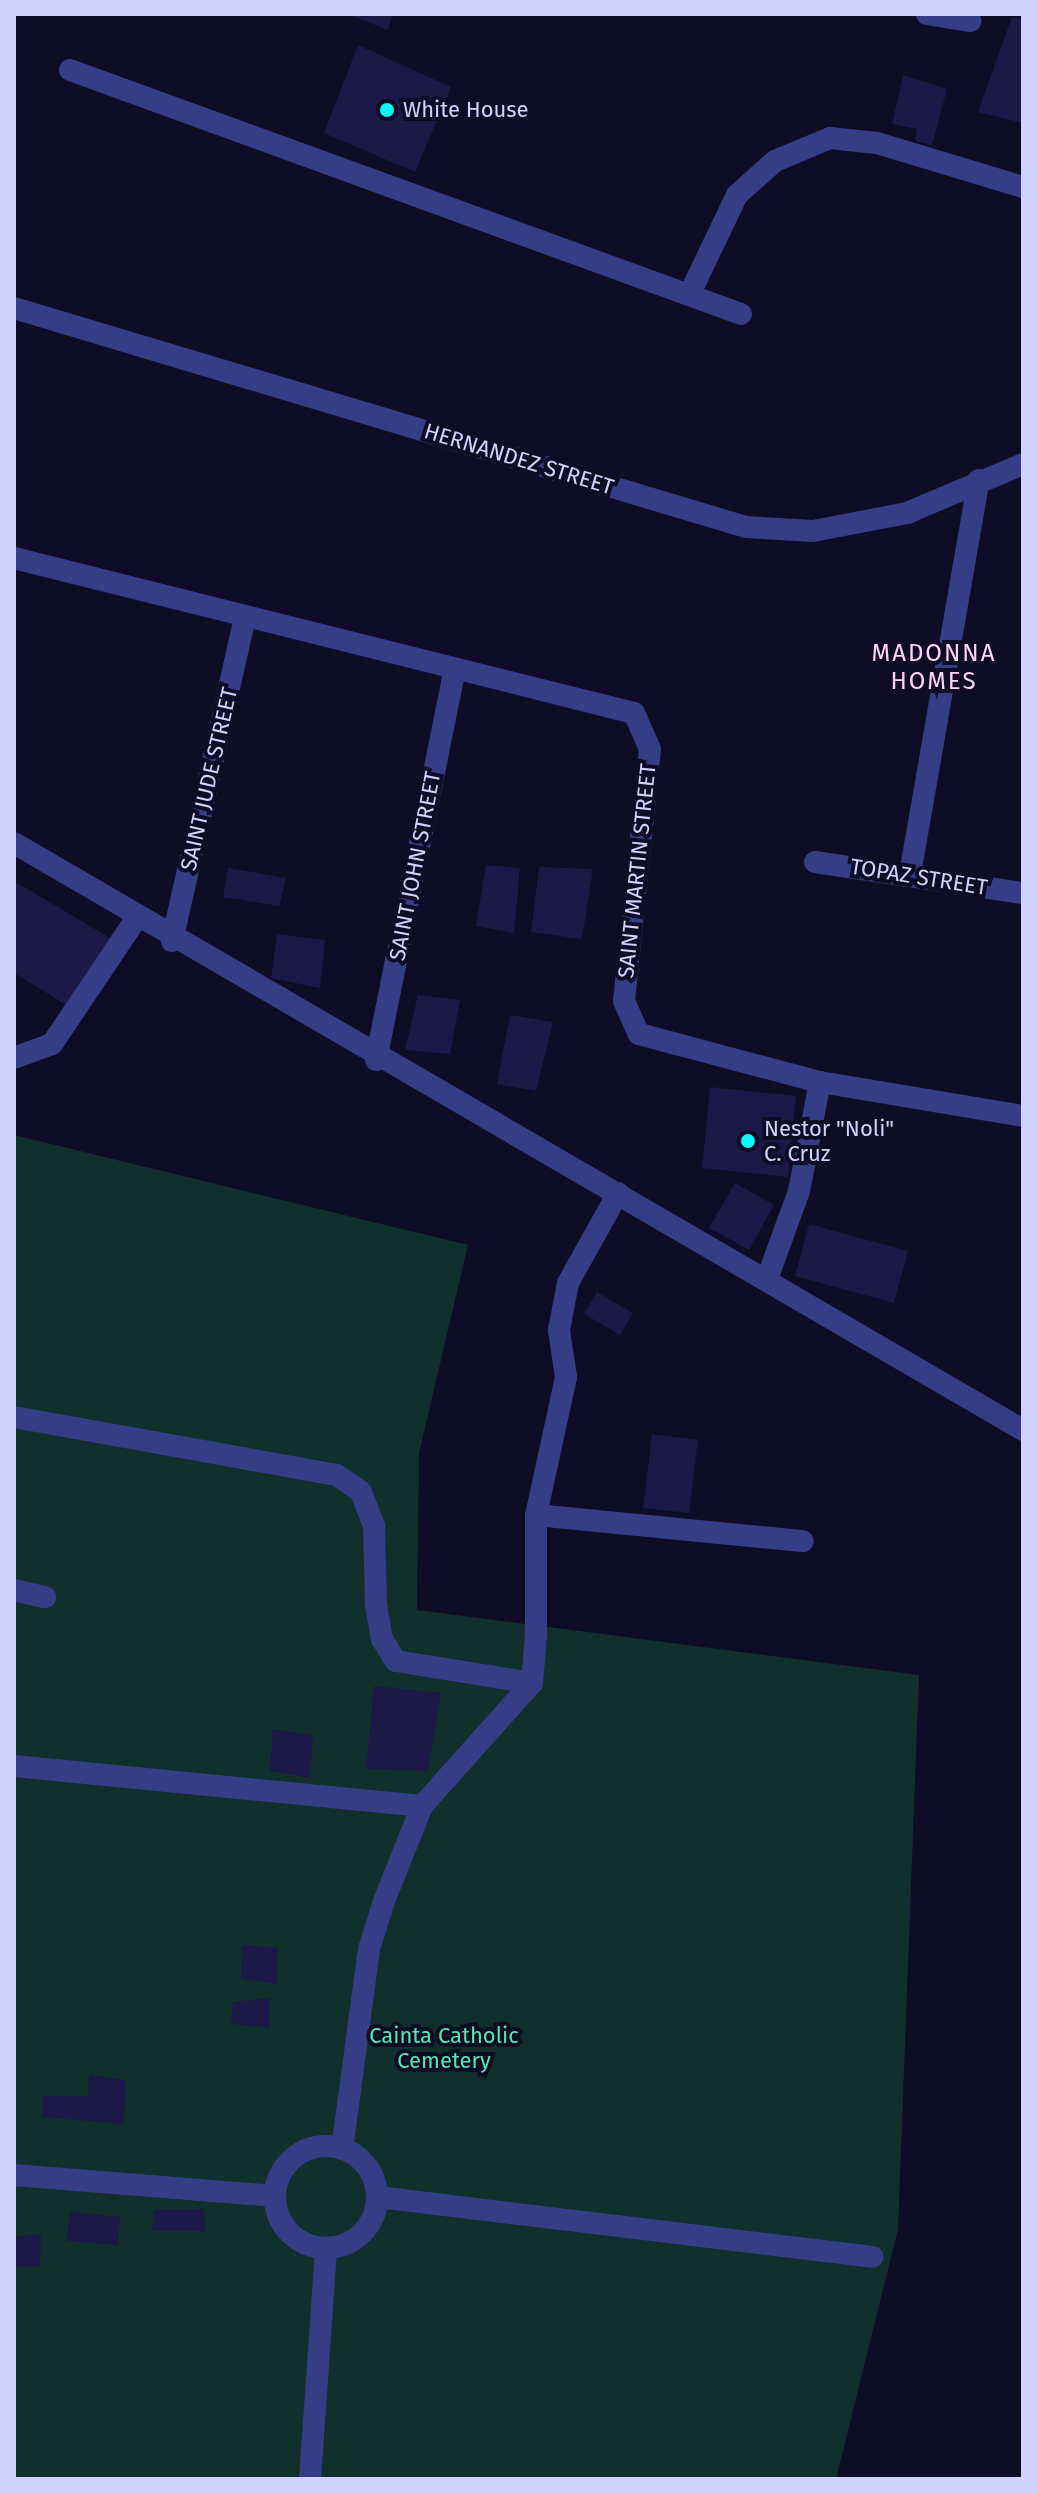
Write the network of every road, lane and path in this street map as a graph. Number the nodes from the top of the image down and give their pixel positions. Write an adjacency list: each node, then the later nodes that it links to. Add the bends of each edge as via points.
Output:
1 (927, 14): 2 (street)
2 (970, 21)
3 (70, 70): 5 (street)
4 (1023, 187): 5 (street, via 877,143 830,138 775,161 737,195)
5 (691, 291): 7 (street)
6 (14, 308): 9 (street, HERNANDEZ STREET, via 746,527 813,531 907,513)
7 (741, 314)
8 (1023, 464): 9 (street, HERNANDEZ STREET)
9 (979, 480): 15 (street)
10 (14, 558): 11 (street, SAINT MARTIN STREET)
11 (245, 617): 12 (street, SAINT MARTIN STREET); 18 (street, SAINT JUDE STREET)
12 (454, 672): 20 (street, SAINT JOHN STREET); 21 (street, SAINT MARTIN STREET, via 634,713 650,749 626,1017 657,1042)
13 (14, 843): 17 (street)
14 (815, 862): 15 (street, TOPAZ STREET)
15 (910, 874): 16 (street, TOPAZ STREET)
16 (1023, 893)
17 (136, 919): 18 (street); 19 (street, via 52,1044)
18 (172, 941): 20 (street)
19 (14, 1058)
20 (376, 1060): 23 (street)
21 (820, 1082): 22 (street, SAINT MARTIN STREET); 24 (street, via 799,1191)
22 (1023, 1116)
23 (618, 1193): 24 (street); 27 (street, via 568,1283 559,1330 566,1377)
24 (767, 1279): 26 (street)
25 (14, 1417): 31 (street, via 337,1475 361,1492 374,1526 376,1605 382,1639 396,1661)
26 (1023, 1430)
27 (536, 1515): 28 (street); 31 (street)
28 (803, 1541)
29 (14, 1590): 30 (street)
30 (45, 1597)
31 (532, 1683): 33 (street)
32 (14, 1766): 33 (street)
33 (422, 1806): 34 (street, via 369,1949)
34 (342, 2149): 36 (street, via 297,2156); 37 (street, via 368,2167)
35 (14, 2175): 36 (street)
36 (275, 2196): 38 (street, via 296,2238)
37 (378, 2197): 38 (street, via 367,2227); 39 (street)
38 (326, 2248): 40 (street)
39 (872, 2257)
40 (310, 2479)

